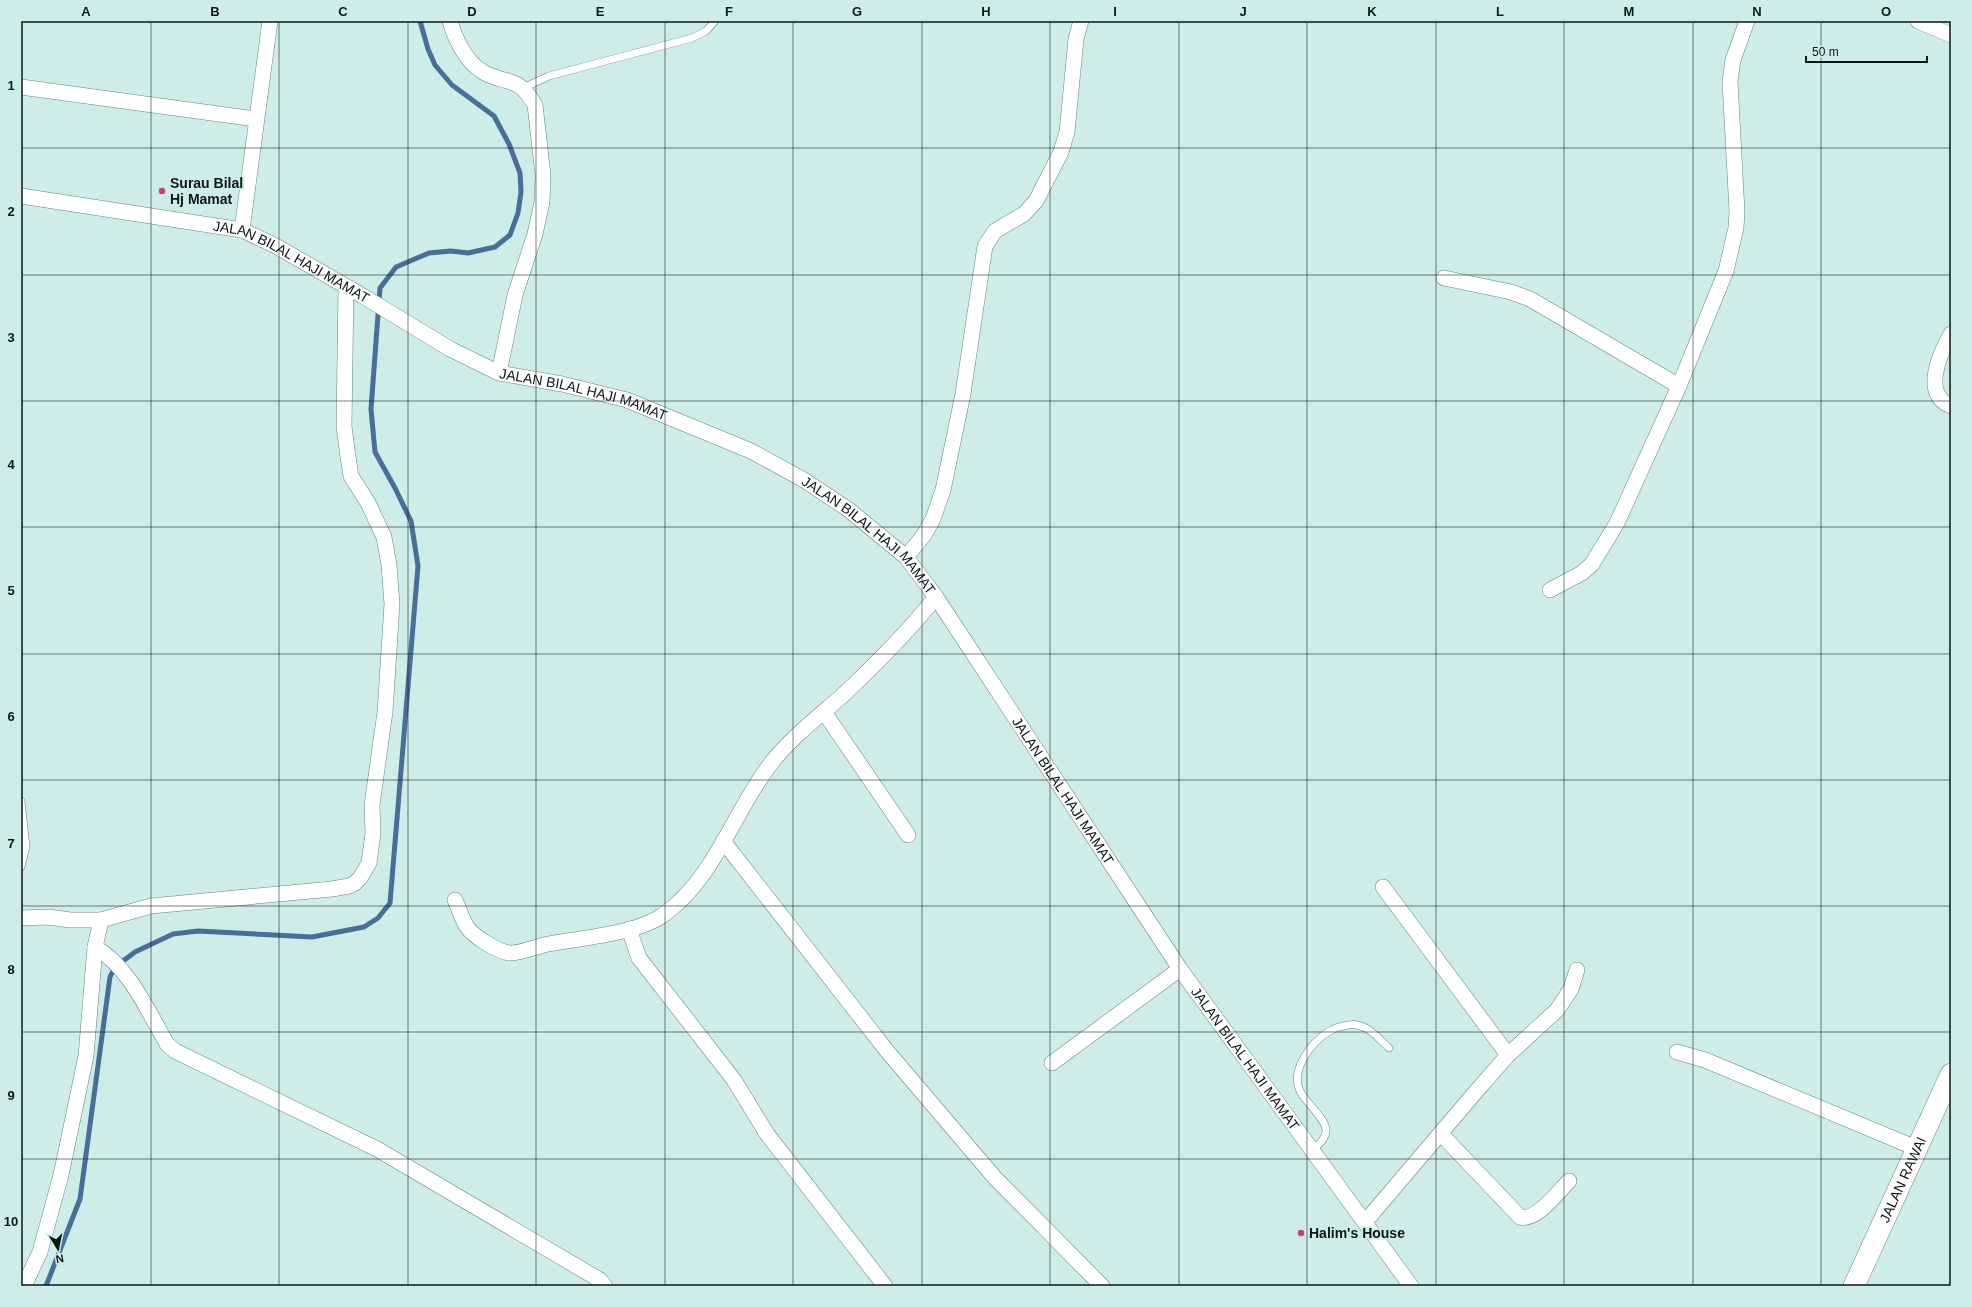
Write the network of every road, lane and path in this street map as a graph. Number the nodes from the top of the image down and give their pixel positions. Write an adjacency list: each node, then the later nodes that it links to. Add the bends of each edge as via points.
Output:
1 (270, 21): 10 (street)
2 (450, 21): 9 (street, via 459,45 475,65 483,72)
3 (715, 21): 9 (lane, via 692,38 549,76)
4 (1081, 21): 19 (street, via 1076,39 1067,132 1061,152 1036,201 1024,214 995,231 985,246 963,394 943,490 924,535)
5 (1747, 21): 17 (street, via 1733,60 1730,81 1737,183 1735,234 1726,270)
6 (1918, 21): 7 (street)
7 (1951, 35)
8 (21, 87): 10 (street)
9 (523, 88): 16 (street, via 535,105 543,176 542,202 535,234 515,295)
10 (256, 119): 12 (street)
11 (21, 196): 12 (street, JALAN BILAL HAJI MAMAT)
12 (242, 230): 14 (street, JALAN BILAL HAJI MAMAT, via 274,245)
13 (1444, 278): 17 (street, via 1511,292 1530,299)
14 (346, 287): 16 (street, JALAN BILAL HAJI MAMAT, via 450,349); 30 (street, via 344,426 348,457 351,476 384,536 392,604 385,712 372,805 374,833 369,863 360,878 348,886 151,906)
15 (1951, 334): 18 (street, via 1935,376 1939,398)
16 (499, 373): 19 (street, JALAN BILAL HAJI MAMAT, via 562,384 626,400 751,451 804,480 849,510)
17 (1679, 386): 20 (street, via 1617,523 1592,564 1582,573)
18 (1951, 406)
19 (906, 557): 21 (street, JALAN BILAL HAJI MAMAT)
20 (1550, 590)
21 (936, 597): 22 (street, via 877,663); 33 (street, JALAN BILAL HAJI MAMAT)
22 (824, 712): 24 (street); 25 (street, via 773,762 755,786)
23 (21, 801): 26 (lane, via 26,847)
24 (908, 835)
25 (723, 841): 31 (street, via 687,896 662,916); 48 (street, via 893,1057 995,1178)
26 (21, 868)
27 (1383, 887): 37 (street)
28 (455, 900): 31 (street, via 467,928 492,947 510,953)
29 (21, 918): 30 (street)
30 (101, 920): 32 (street)
31 (629, 929): 47 (street, via 639,958 729,1074 767,1134)
32 (101, 951): 45 (street, via 86,1056 62,1175 40,1252); 46 (street, via 130,981 167,1044 175,1051 377,1150 600,1280)
33 (1180, 969): 38 (street); 42 (street, JALAN BILAL HAJI MAMAT)
34 (1576, 970): 37 (street, via 1571,989 1557,1010)
35 (1389, 1048): 42 (lane, via 1364,1026 1351,1025 1329,1031 1304,1056 1297,1078 1299,1089 1326,1130 1325,1137)
36 (1676, 1052): 41 (street, via 1705,1060)
37 (1508, 1056): 40 (street)
38 (1052, 1063)
39 (1951, 1074): 41 (main road, JALAN RAWAI)
40 (1441, 1134): 43 (street, via 1520,1217 1526,1219 1536,1214); 44 (street)
41 (1916, 1148): 50 (main road, JALAN RAWAI)
42 (1312, 1152): 44 (street, JALAN BILAL HAJI MAMAT)
43 (1569, 1181)
44 (1365, 1222): 49 (street, JALAN BILAL HAJI MAMAT)
45 (24, 1286)
46 (605, 1286)
47 (885, 1286)
48 (1102, 1286)
49 (1411, 1286)
50 (1854, 1286)

